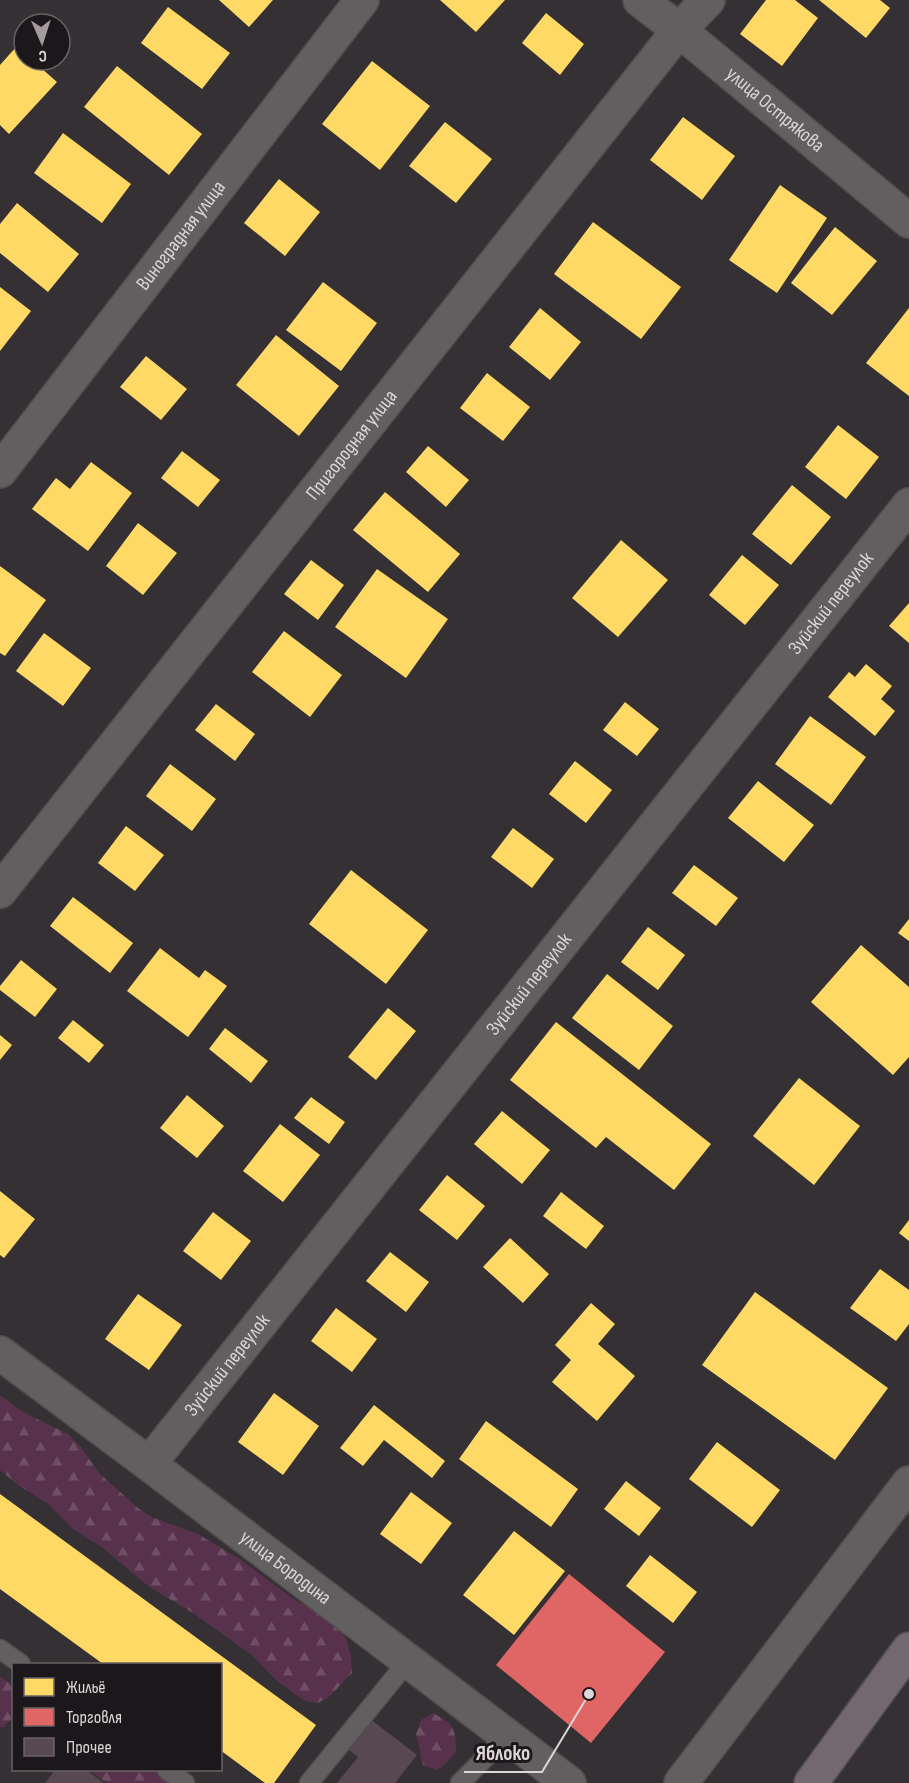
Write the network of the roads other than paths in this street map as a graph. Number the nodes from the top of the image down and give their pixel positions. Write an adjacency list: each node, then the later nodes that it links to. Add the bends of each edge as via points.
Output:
1 (362, 0): 6 (street, Виноградная улица)
2 (640, 0): 4 (street, улица Острякова)
3 (708, 0): 4 (street, Пригородная улица)
4 (679, 30): 5 (street, улица Острякова); 8 (street, Пригородная улица)
5 (909, 221)
6 (0, 471)
7 (909, 505): 10 (street, Зуйский переулок)
8 (0, 891)
9 (0, 1353): 10 (street, улица Бородина)
10 (149, 1464): 14 (street, улица Бородина)
11 (909, 1483): 22 (street)
12 (0, 1649): 15 (lane)
13 (909, 1649): 23 (main road)
14 (408, 1661): 16 (street, улица Бородина); 19 (lane)
15 (18, 1663)
16 (507, 1736): 20 (lane); 21 (street, улица Бородина)
17 (167, 1771): 18 (lane)
18 (185, 1783)
19 (309, 1783)
20 (460, 1783)
21 (569, 1783)
22 (681, 1783)
23 (811, 1783)

